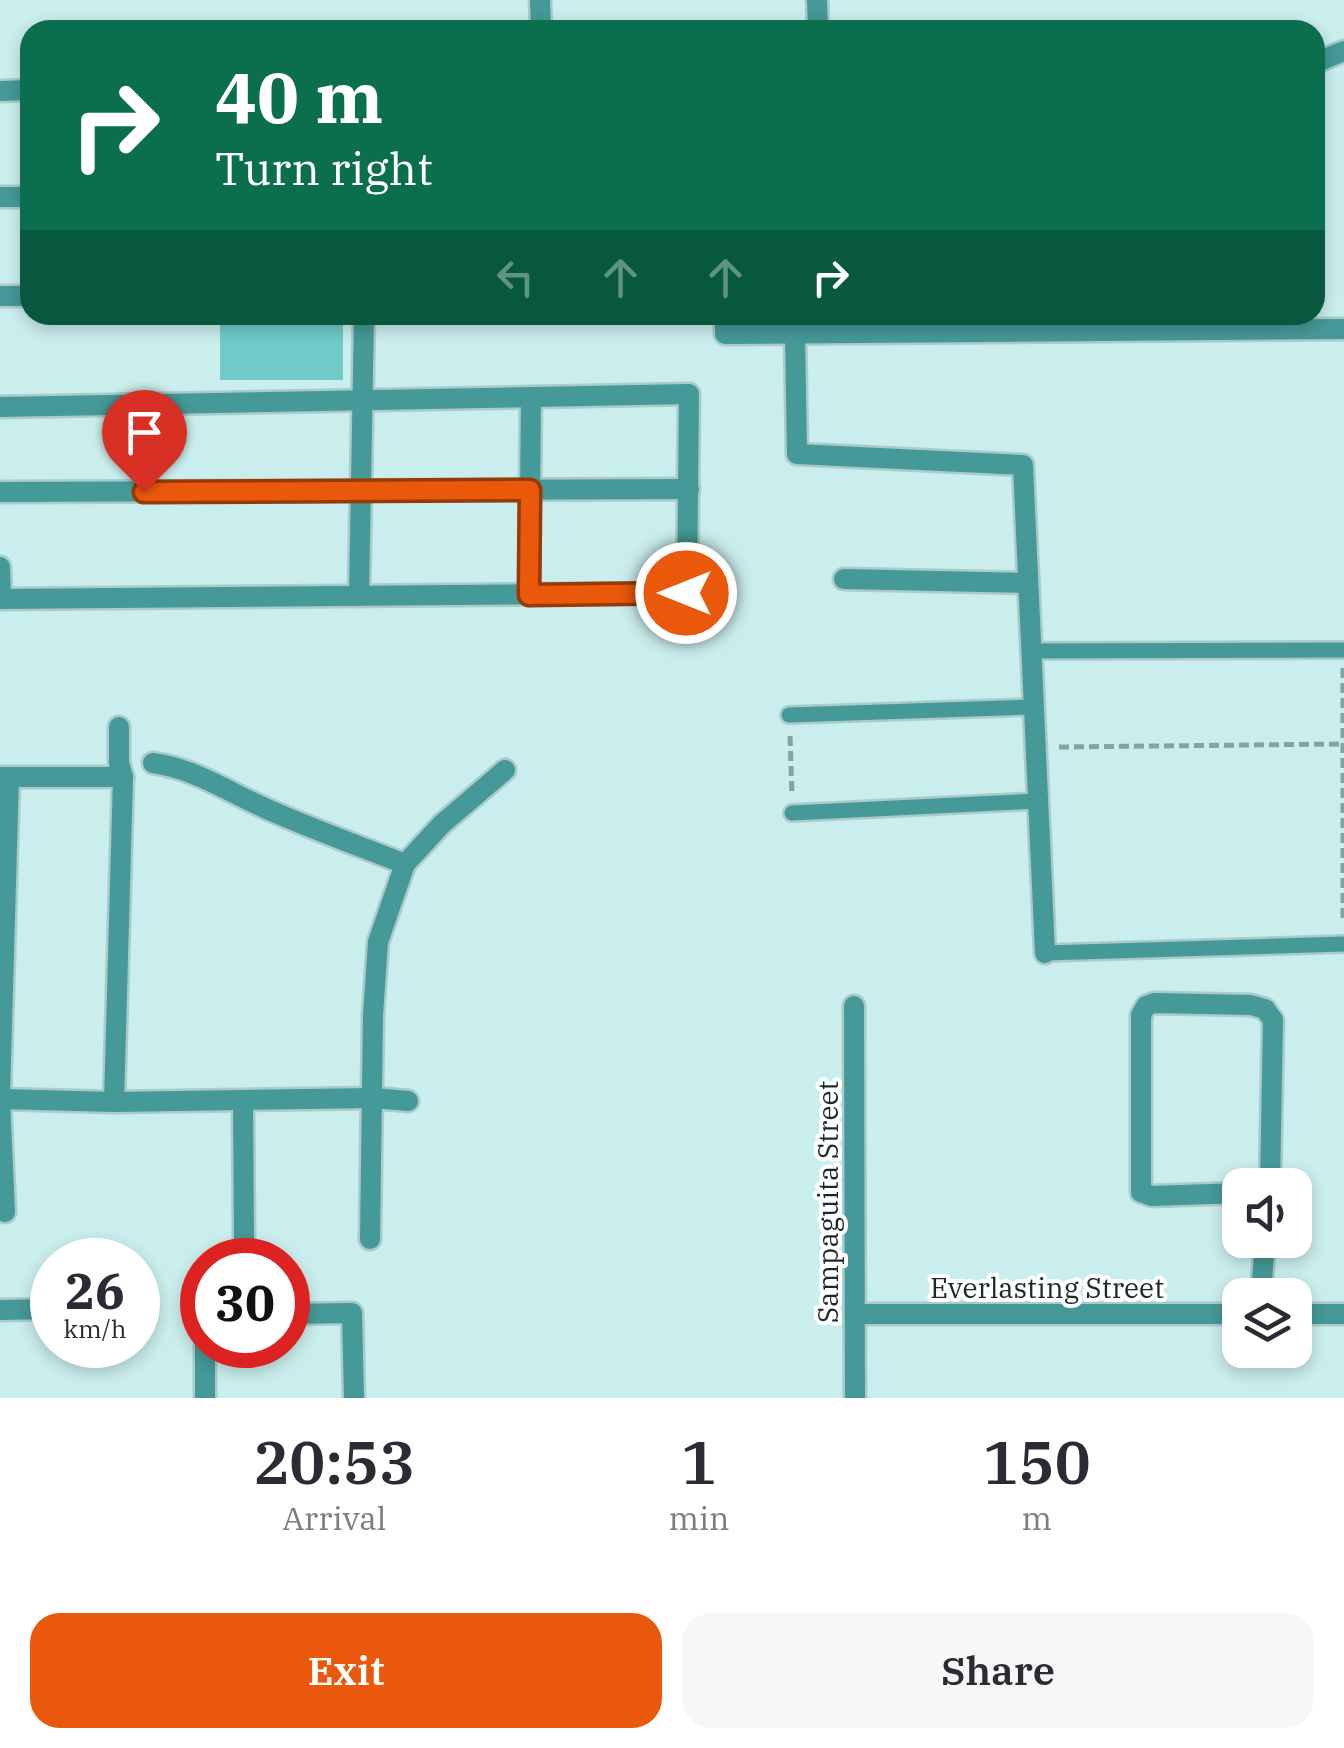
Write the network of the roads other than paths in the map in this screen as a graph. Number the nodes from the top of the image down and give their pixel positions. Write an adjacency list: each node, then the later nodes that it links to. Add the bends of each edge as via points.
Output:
1 (364, 325): 6 (street)
2 (732, 325): 4 (street)
3 (1344, 329): 4 (street)
4 (795, 334): 14 (street, via 797,454 1023,465)
5 (531, 397): 6 (street); 8 (street, via 689,394); 9 (street)
6 (363, 400): 7 (street); 11 (street)
7 (0, 407)
8 (689, 489): 9 (street); 15 (street, via 686,593)
9 (530, 490): 11 (street); 15 (street)
10 (0, 492): 11 (street)
11 (361, 492): 16 (street)
12 (0, 568): 16 (street, via 1,600)
13 (844, 580): 14 (street)
14 (1028, 583): 17 (street)
15 (529, 595): 16 (street)
16 (359, 596)
17 (1032, 650): 18 (lane); 19 (street)
18 (1343, 650)
19 (1033, 707): 20 (lane); 26 (street)
20 (789, 715)
21 (119, 727): 24 (street)
22 (152, 763): 28 (street, via 200,775)
23 (505, 770): 28 (street)
24 (123, 776): 25 (street); 36 (street)
25 (4, 777): 32 (street)
26 (1038, 801): 27 (lane); 30 (street)
27 (792, 813)
28 (405, 864): 33 (street, via 378,942)
29 (1344, 944): 30 (lane)
30 (1045, 953)
31 (854, 1006): 45 (street, Sampaguita Street)
32 (0, 1098): 36 (street); 39 (street)
33 (374, 1098): 34 (street); 35 (street); 41 (street)
34 (244, 1101): 36 (street); 40 (street)
35 (408, 1101)
36 (114, 1102)
37 (1270, 1168): 38 (street, via 1273,1020 1265,1009 1146,1006 1141,1192)
38 (1222, 1194)
39 (5, 1212)
40 (244, 1238)
41 (370, 1239)
42 (30, 1309): 43 (street)
43 (0, 1310)
44 (310, 1314): 51 (street, via 352,1313)
45 (855, 1314): 46 (street, Everlasting Street); 52 (street, Sampaguita Street)
46 (1222, 1314)
47 (1312, 1314): 48 (street)
48 (1344, 1314)
49 (205, 1368): 50 (street)
50 (205, 1398)
51 (354, 1398)
52 (855, 1398)

